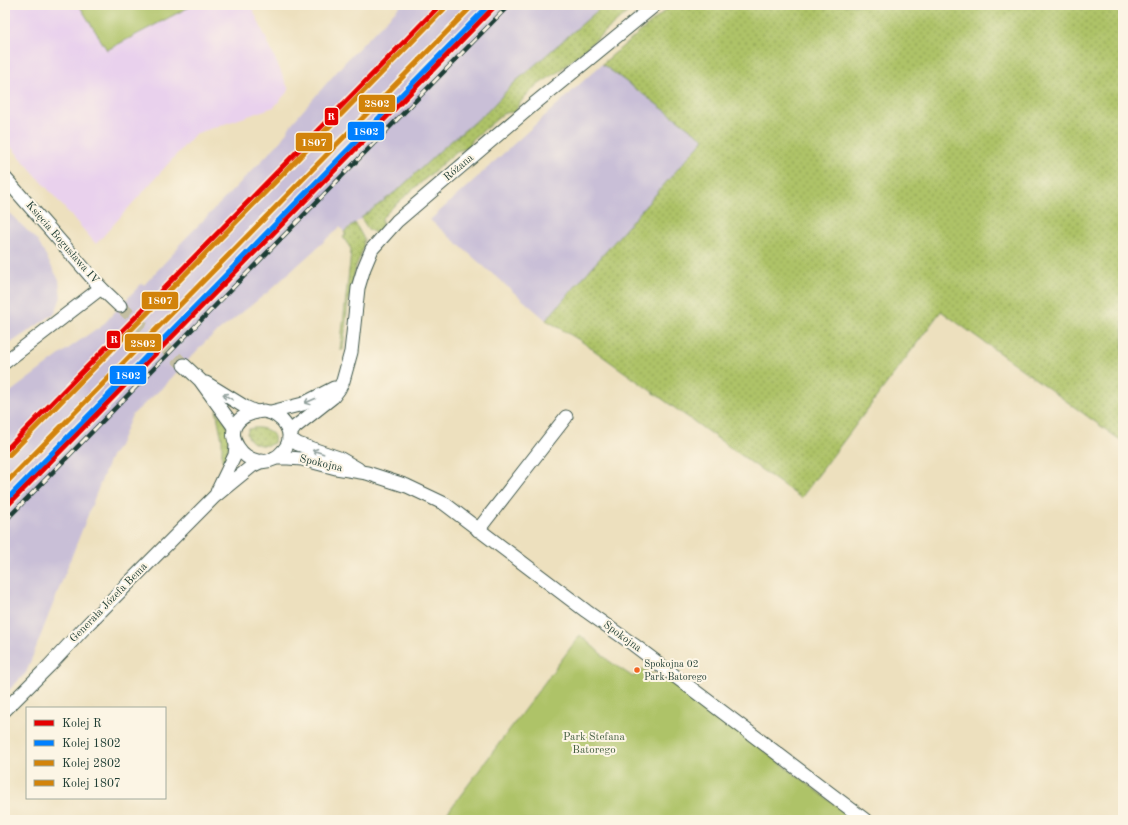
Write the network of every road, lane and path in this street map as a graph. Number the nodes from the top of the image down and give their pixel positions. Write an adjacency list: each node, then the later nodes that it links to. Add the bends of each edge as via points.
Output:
1 (655, 5): 8 (street, Różana, via 397,221 372,249 358,288 351,352)
2 (5, 178): 3 (street, Księcia Bogusława IV)
3 (101, 288): 4 (street, Księcia Bogusława IV); 5 (street)
4 (120, 306)
5 (5, 362)
6 (184, 365): 7 (street)
7 (200, 380): 9 (street, one-way to 7); 12 (street)
8 (344, 381): 10 (street, one-way to 10, via 303,404); 13 (street, Różana, via 332,397 295,427)
9 (256, 412): 10 (street); 12 (street, via 242,417)
10 (271, 412): 13 (street, via 283,422)
11 (566, 417): 18 (street)
12 (234, 427): 14 (street)
13 (289, 436): 15 (street, via 282,453); 16 (street, Spokojna, one-way to 13, via 339,458 298,444)
14 (236, 446): 15 (street, via 247,457 257,461); 17 (street, Generała Józefa Bema, via 235,455)
15 (268, 460): 16 (street, Spokojna, via 302,459); 17 (street, Generała Józefa Bema, via 252,466)
16 (367, 473): 18 (street, Spokojna, via 407,486 444,504)
17 (214, 497): 19 (street, Generała Józefa Bema)
18 (478, 530): 20 (street, Spokojna)
19 (5, 710)
20 (865, 820)

